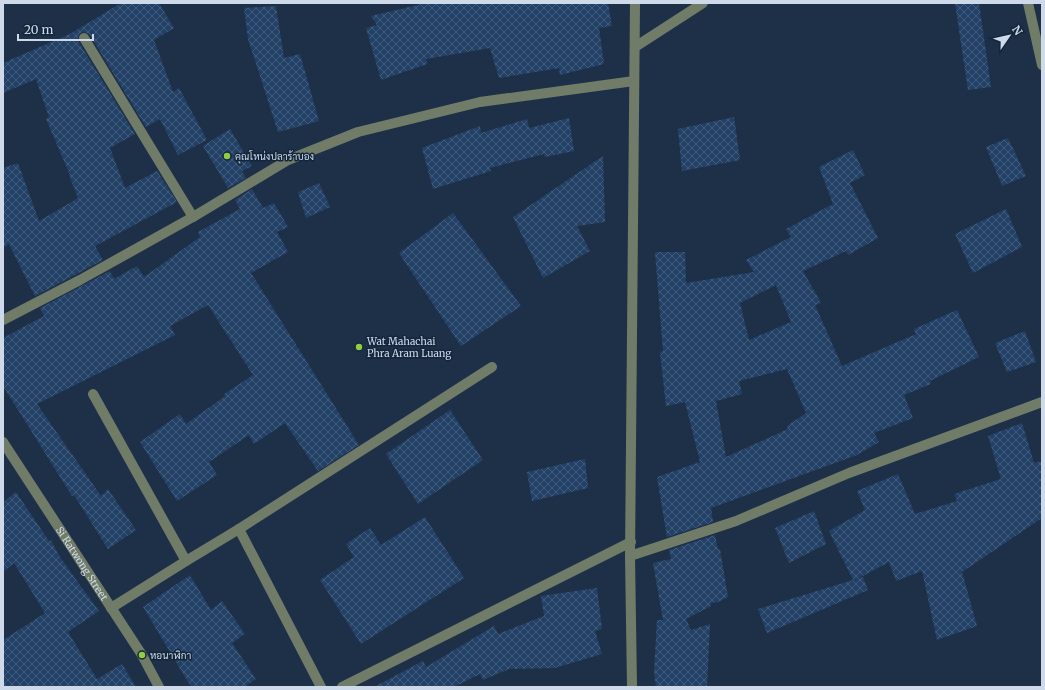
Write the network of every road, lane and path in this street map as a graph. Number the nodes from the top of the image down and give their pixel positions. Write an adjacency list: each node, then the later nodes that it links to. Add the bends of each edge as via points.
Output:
1 (635, 3): 5 (street)
2 (703, 3): 5 (street)
3 (1028, 3): 6 (street)
4 (84, 38): 8 (street)
5 (635, 47): 7 (street)
6 (1042, 65)
7 (634, 81): 8 (street, via 480,102 363,130 288,160); 15 (street)
8 (193, 217): 9 (street)
9 (3, 320)
10 (492, 367): 14 (street)
11 (93, 394): 17 (street)
12 (1042, 402): 16 (street, via 849,473 736,521)
13 (3, 442): 18 (street, Si Ratwong Street)
14 (239, 529): 17 (street); 20 (street)
15 (631, 542): 16 (street); 21 (street)
16 (630, 556): 22 (street)
17 (186, 561): 18 (street)
18 (111, 608): 19 (street, Si Ratwong Street, via 142,655)
19 (159, 687)
20 (321, 687)
21 (342, 687)
22 (632, 687)

